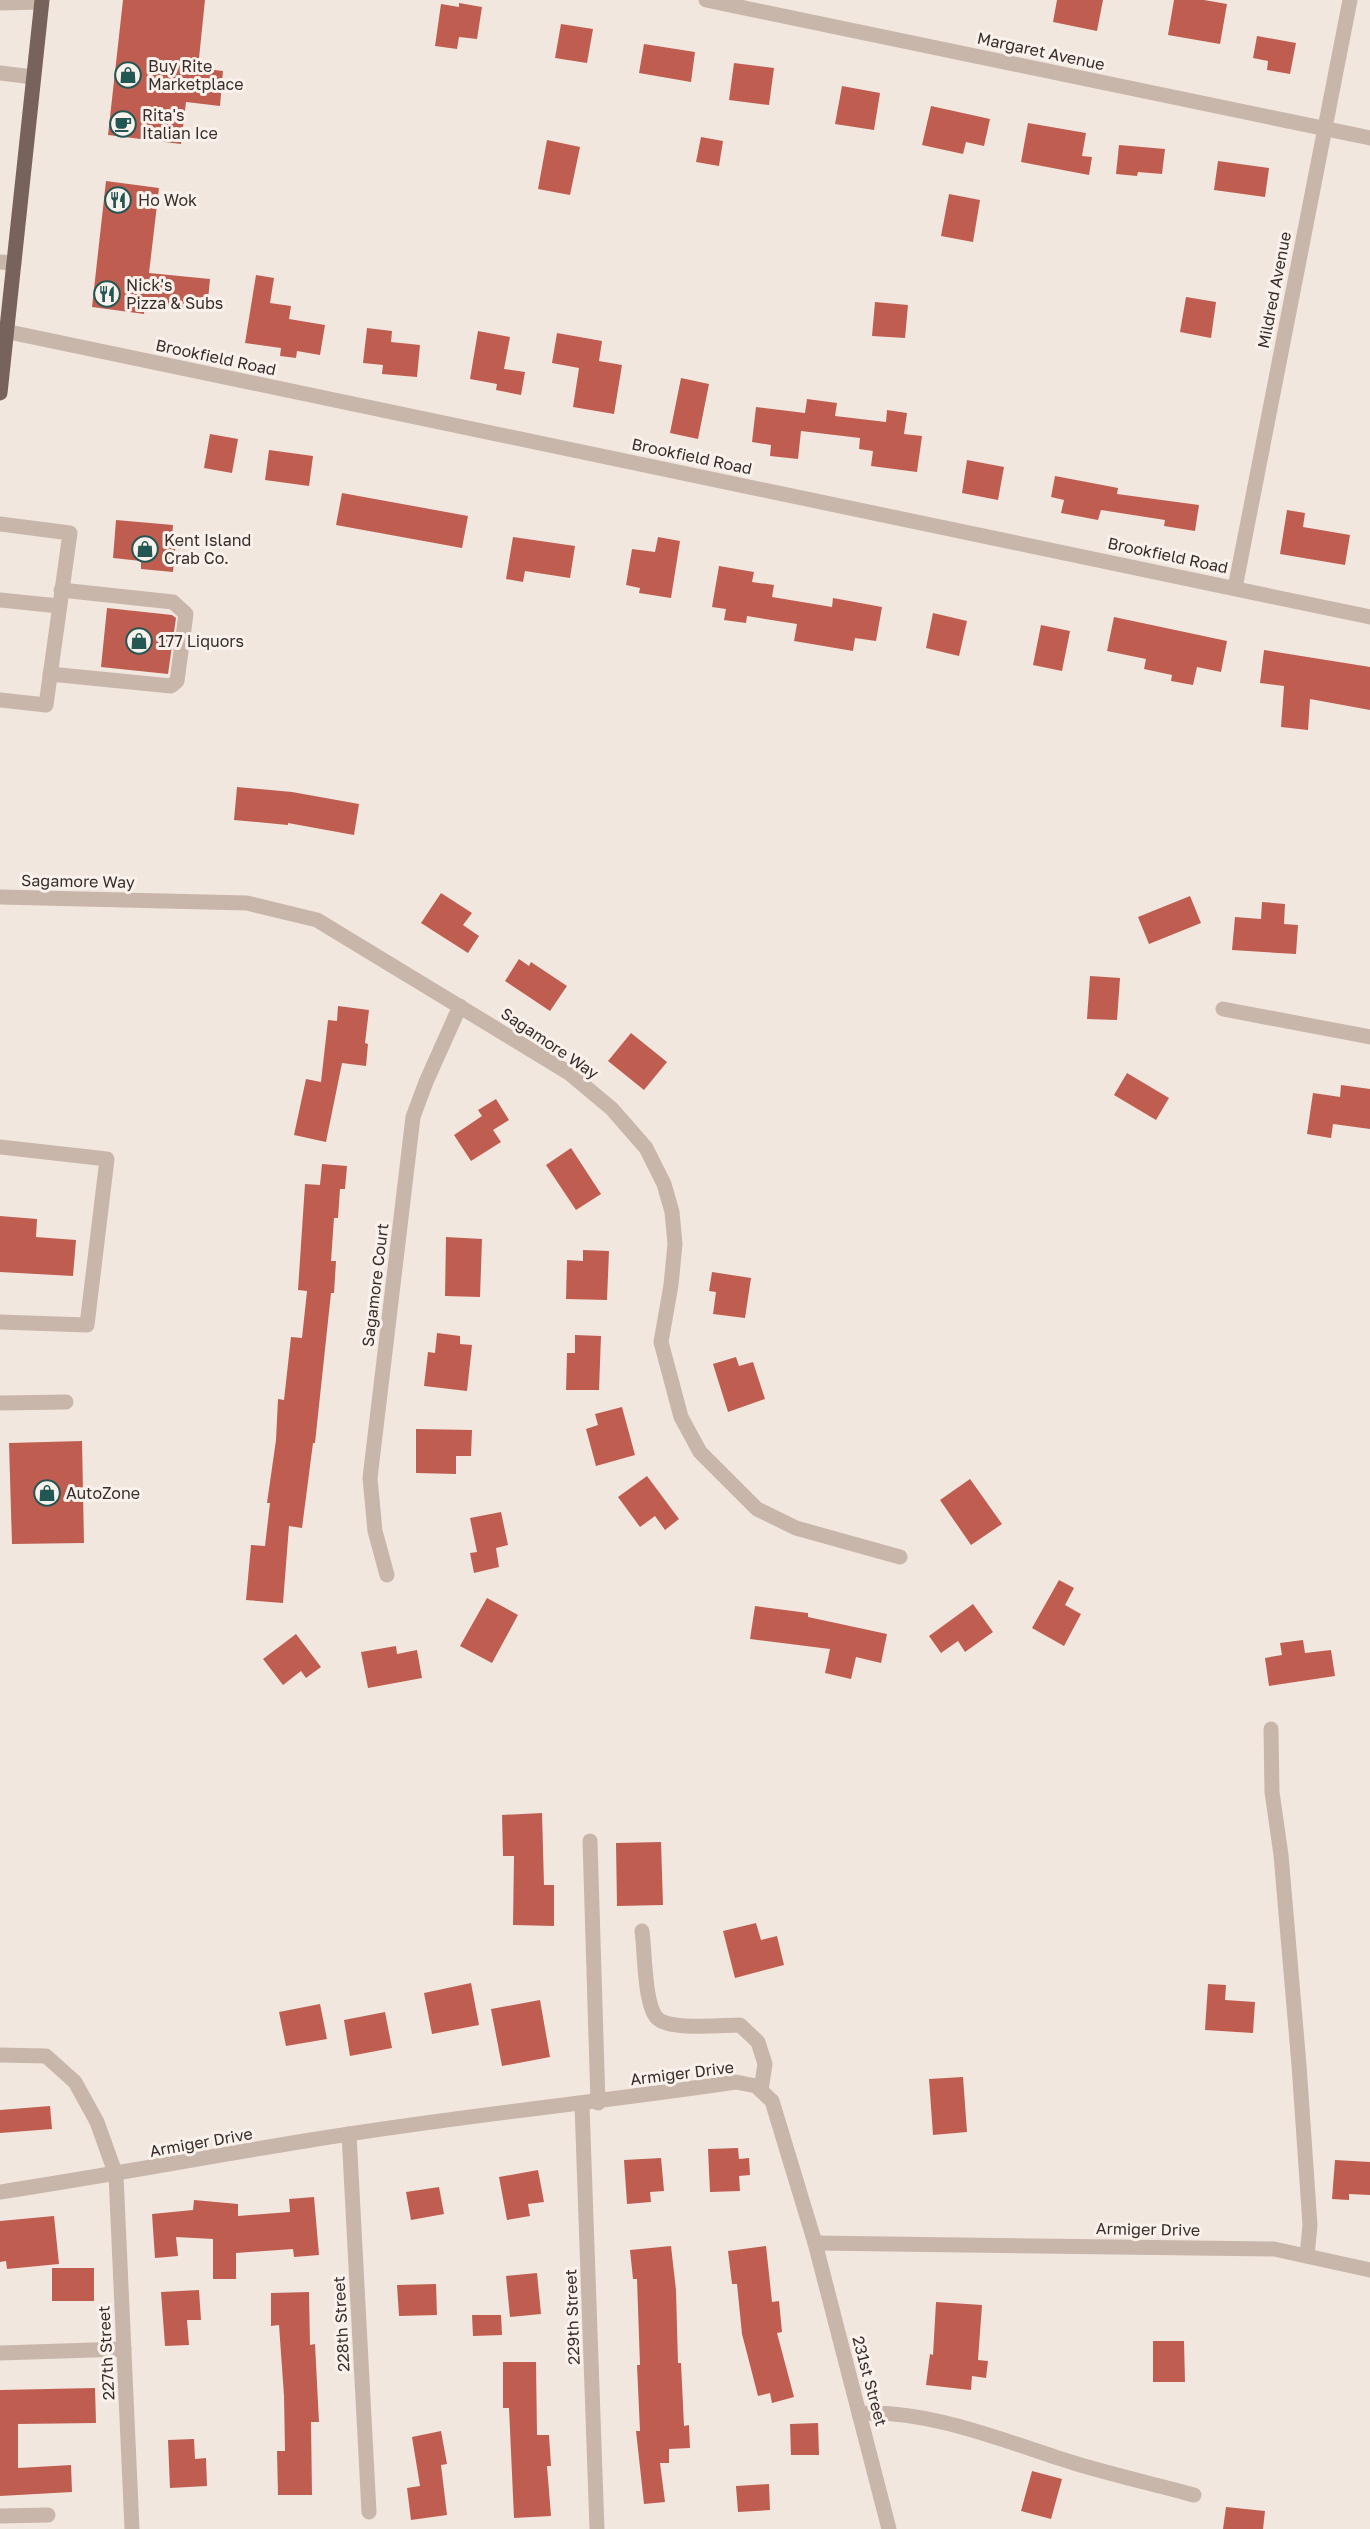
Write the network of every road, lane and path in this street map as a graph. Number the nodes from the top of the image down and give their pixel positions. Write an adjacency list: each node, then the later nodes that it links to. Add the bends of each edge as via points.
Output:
1 (706, 0): 7 (street, Margaret Avenue)
2 (1350, 0): 7 (street, Mildred Avenue)
3 (41, 1): 4 (street); 6 (main road)
4 (0, 3)
5 (0, 73): 6 (street)
6 (33, 77): 9 (main road)
7 (1324, 128): 8 (street, Margaret Avenue); 13 (street, Mildred Avenue)
8 (1370, 138)
9 (7, 262): 10 (main road)
10 (3, 331): 11 (main road); 13 (street, Brookfield Road)
11 (0, 393)
12 (0, 524): 14 (street, via 70,533)
13 (1235, 588): 17 (street, Brookfield Road)
14 (61, 590): 16 (street); 18 (street, via 173,602 186,614 177,681 171,686)
15 (0, 600): 16 (street)
16 (59, 606): 18 (street)
17 (1370, 617)
18 (50, 674): 19 (street, via 46,705)
19 (0, 700)
20 (0, 897): 21 (street, Sagamore Way, via 247,903 317,920)
21 (460, 1005): 28 (street, Sagamore Way, via 569,1073 612,1109 646,1148 664,1184 675,1244 662,1342 681,1417 700,1452 757,1509 796,1528); 29 (street, Sagamore Court, via 413,1117 370,1478 375,1531)
22 (1223, 1010): 23 (street)
23 (1370, 1037)
24 (0, 1147): 25 (street, via 107,1159 87,1324)
25 (0, 1322)
26 (66, 1402): 27 (street)
27 (0, 1403)
28 (900, 1557)
29 (387, 1575)
30 (1271, 1729): 40 (street, via 1272,1792 1281,1855 1310,2225)
31 (590, 1841): 35 (street, 229th Street)
32 (642, 1931): 34 (street, via 651,2007 659,2019 676,2025 740,2025 758,2042 765,2064)
33 (0, 2055): 37 (street, 227th Street, via 46,2056 75,2082 97,2122)
34 (761, 2090): 35 (street, Armiger Drive, via 736,2082); 39 (street, via 772,2101)
35 (590, 2104): 36 (street, Armiger Drive); 50 (street, 229th Street)
36 (349, 2134): 37 (street, Armiger Drive); 46 (street, 228th Street)
37 (116, 2175): 38 (street, Armiger Drive); 42 (street, 227th Street)
38 (0, 2192)
39 (815, 2243): 40 (street, Armiger Drive, via 1274,2248); 44 (street, 231st Street)
40 (1307, 2256): 41 (street, Armiger Drive)
41 (1370, 2271)
42 (124, 2349): 43 (street); 49 (street, 227th Street)
43 (0, 2353)
44 (859, 2414): 45 (street, via 884,2412 973,2430 1076,2464); 51 (street, 231st Street)
45 (1194, 2495)
46 (369, 2512)
47 (48, 2515): 48 (street)
48 (0, 2516)
49 (132, 2529)
50 (597, 2529)
51 (889, 2529)

